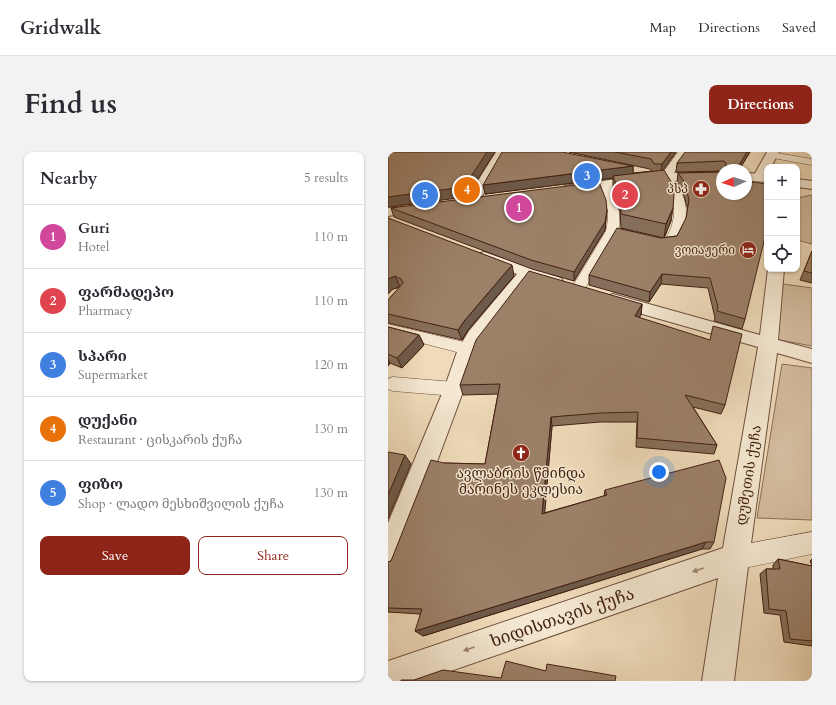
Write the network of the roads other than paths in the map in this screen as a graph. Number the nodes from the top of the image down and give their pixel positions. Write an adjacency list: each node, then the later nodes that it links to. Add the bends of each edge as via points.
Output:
1 (502, 152): 18 (street)
2 (684, 152): 10 (lane)
3 (770, 157): 4 (lane); 5 (lane); 12 (street)
4 (812, 162)
5 (778, 164)
6 (627, 170): 10 (street)
7 (800, 170): 8 (lane)
8 (812, 172)
9 (716, 176): 10 (street)
10 (665, 177): 14 (street); 24 (lane, via 676,190 681,215 674,237 669,242 660,243)
11 (752, 177): 12 (street)
12 (763, 178)
13 (800, 183): 15 (street)
14 (604, 185): 16 (street); 24 (lane, via 614,219)
15 (812, 185)
16 (558, 190)
17 (488, 198): 18 (street)
18 (473, 200): 19 (street)
19 (458, 202)
20 (434, 206): 21 (street)
21 (388, 212)
22 (388, 220): 23 (street)
23 (406, 227)
24 (612, 231): 28 (lane)
25 (468, 251): 27 (street)
26 (776, 272): 30 (street, დუშეთის ქუჩა)
27 (526, 273): 28 (street); 31 (street)
28 (591, 293): 30 (street)
29 (388, 329): 31 (lane)
30 (768, 345): 32 (street); 37 (street, დუშეთის ქუჩა)
31 (468, 349): 34 (street)
32 (812, 356)
33 (393, 384): 34 (lane)
34 (454, 389): 36 (street)
35 (812, 543): 37 (lane)
36 (388, 556)
37 (735, 558): 38 (street, ხიდისთავის ქუჩა, one-way to 38); 39 (street, დუშეთის ქუჩა)
38 (388, 677)
39 (718, 681)

